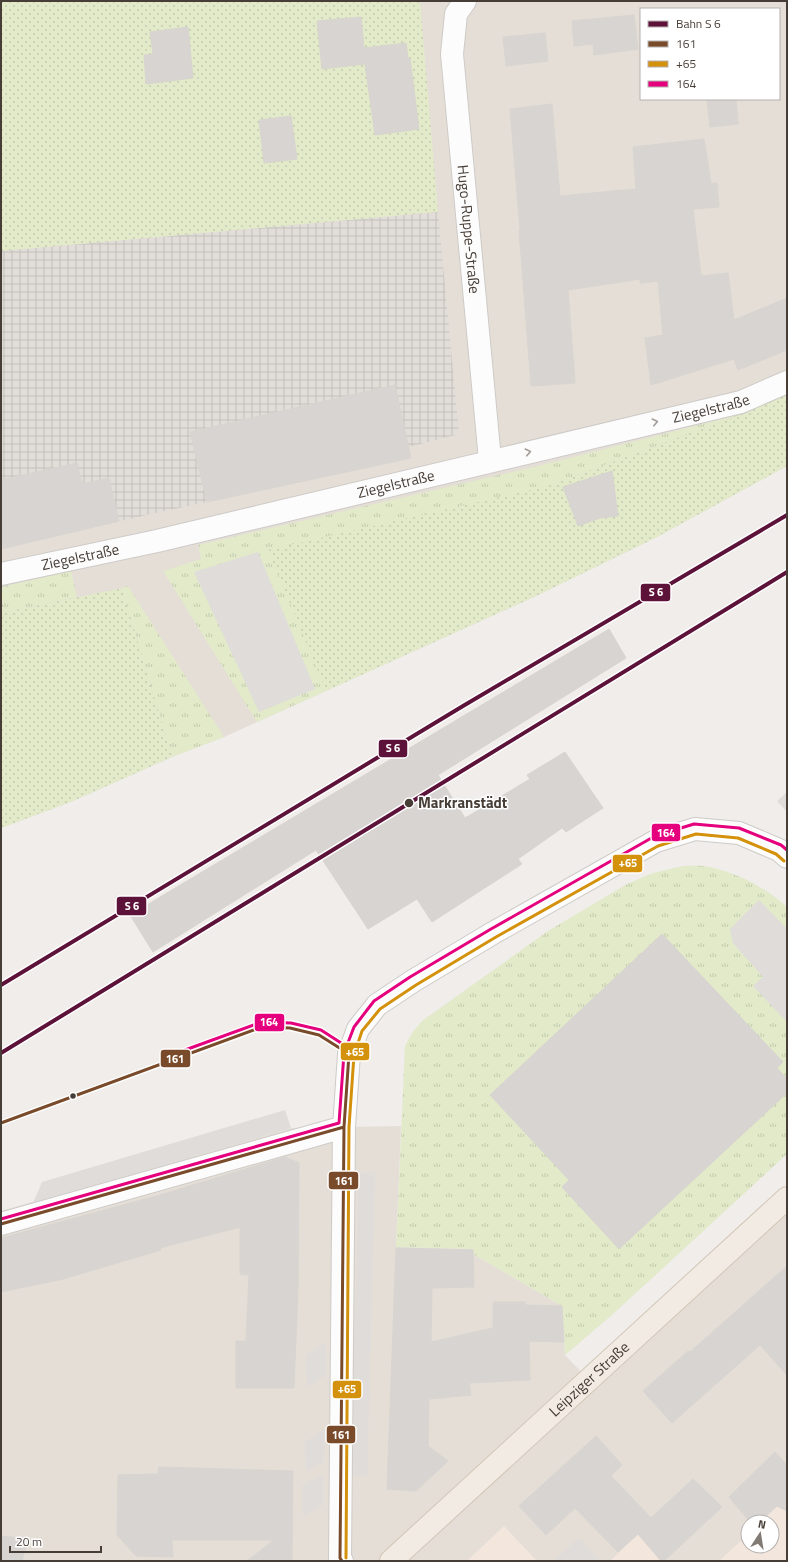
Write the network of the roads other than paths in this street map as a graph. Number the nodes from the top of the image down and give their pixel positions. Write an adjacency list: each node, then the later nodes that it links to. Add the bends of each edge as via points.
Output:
1 (465, 1): 3 (street, Hugo-Ruppe-Straße, via 456,14 452,54)
2 (787, 382): 3 (street, Ziegelstraße, one-way to 2, via 741,402)
3 (490, 460): 4 (street, Ziegelstraße, via 156,541)
4 (1, 574)
5 (787, 858): 6 (street, via 779,850 739,833 695,829 656,841 413,981 377,1005 358,1029 349,1054)
6 (344, 1127): 8 (street); 9 (street, via 340,1558)
7 (787, 1198): 10 (main road, Leipziger Straße)
8 (1, 1224)
9 (342, 1561)
10 (392, 1561)

